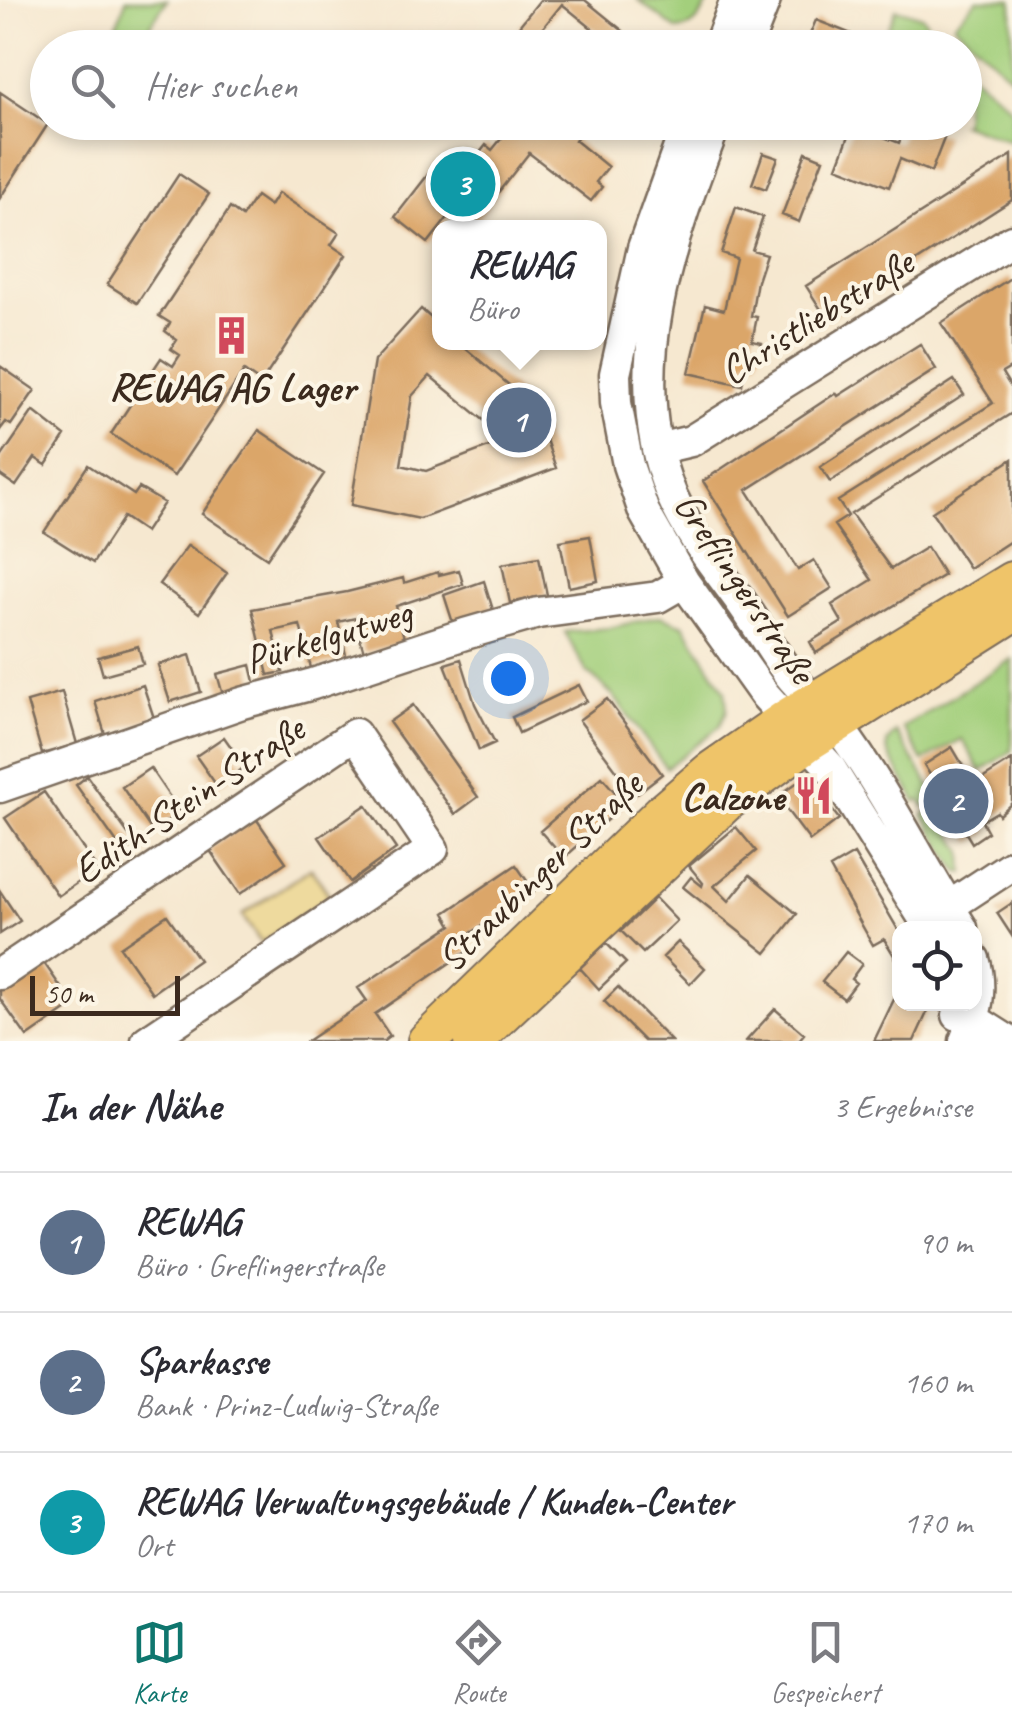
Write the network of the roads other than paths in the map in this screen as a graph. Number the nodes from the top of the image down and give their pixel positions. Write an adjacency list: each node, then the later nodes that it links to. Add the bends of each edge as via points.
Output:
1 (736, 0): 3 (street)
2 (764, 0): 4 (street)
3 (725, 30)
4 (753, 30)
5 (682, 140): 10 (street, Greflingerstraße, via 643,248 616,374 634,488)
6 (709, 140): 8 (street, Greflingerstraße, via 678,225 655,325 650,405)
7 (1012, 240): 8 (street, Christliebstraße, via 691,440)
8 (657, 449): 12 (street, Greflingerstraße, via 695,541 790,676)
9 (1012, 580): 12 (main road)
10 (684, 582): 12 (street, Greflingerstraße); 13 (street, Pürkelgutweg, via 658,597 538,613)
11 (1012, 613): 12 (main road)
12 (812, 722): 15 (street, via 856,805); 20 (main road, Straubinger Straße, via 711,770); 21 (main road, Straubinger Straße)
13 (1, 783)
14 (1012, 864): 16 (street)
15 (940, 921)
16 (942, 921)
17 (0, 974): 19 (street, Edith-Stein-Straße, via 355,734 433,849)
18 (959, 1024): 22 (street)
19 (147, 1041)
20 (426, 1041)
21 (473, 1041)
22 (1008, 1041)

